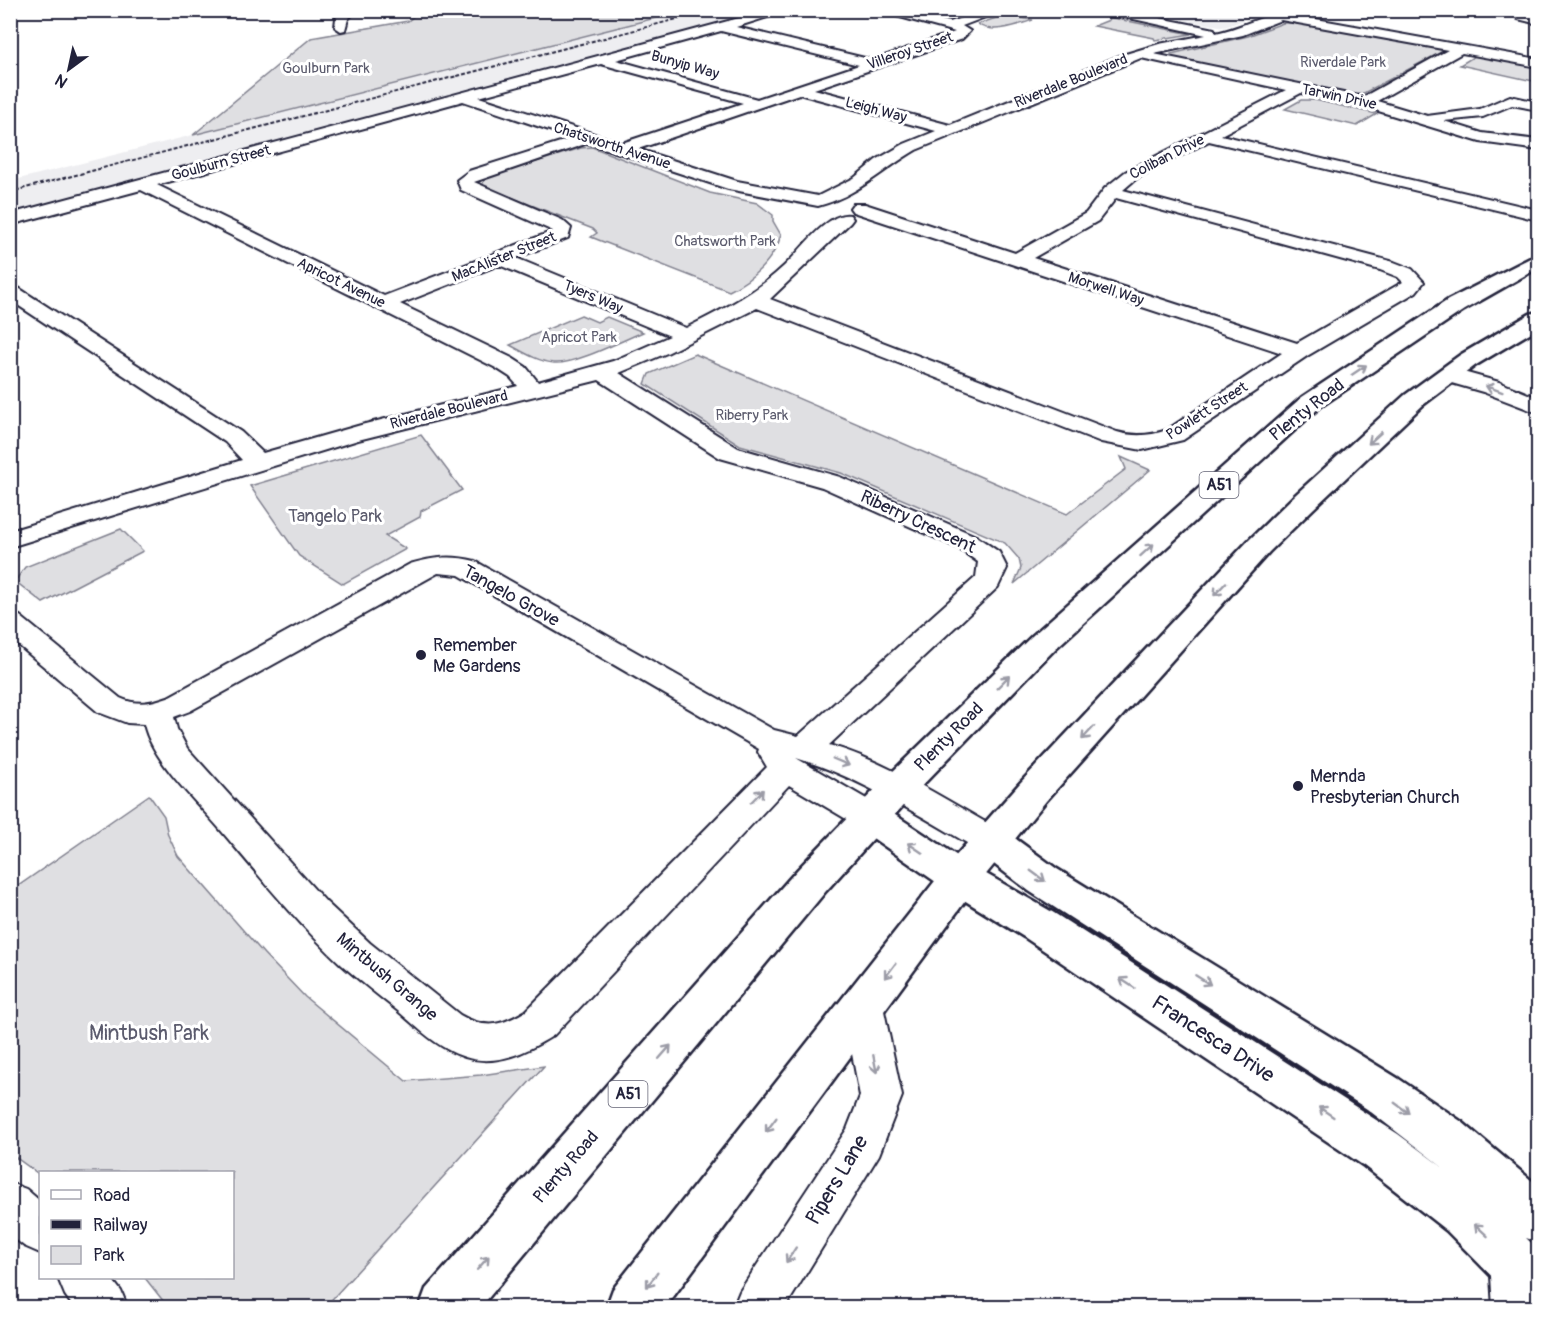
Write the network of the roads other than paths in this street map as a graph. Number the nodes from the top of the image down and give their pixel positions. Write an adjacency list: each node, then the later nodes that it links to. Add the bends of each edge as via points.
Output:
1 (351, 10): 12 (street, via 340,21)
2 (784, 10): 13 (street, Goulburn Street)
3 (880, 10): 11 (street)
4 (998, 10): 11 (street, Villeroy Street)
5 (1099, 10): 14 (street)
6 (1111, 10): 14 (street)
7 (1295, 10): 9 (street, Riverdale Boulevard)
8 (1525, 10): 10 (street, via 1522,16)
9 (1281, 16): 14 (street, Riverdale Boulevard); 15 (street)
10 (1539, 21)
11 (951, 26): 19 (street, Villeroy Street, via 964,33)
12 (341, 27)
13 (728, 29): 17 (street, Goulburn Street); 19 (street)
14 (1228, 34): 16 (street, Riverdale Boulevard)
15 (1460, 49): 18 (street); 25 (street)
16 (1137, 54): 20 (street, Tarwin Drive); 29 (street, Riverdale Boulevard)
17 (603, 60): 23 (street, Goulburn Street); 26 (street, Bunyip Way)
18 (1539, 63)
19 (873, 64): 22 (street, Villeroy Street)
20 (1300, 88): 25 (street, Tarwin Drive); 30 (street, Coliban Drive)
21 (1527, 88): 24 (street)
22 (805, 91): 26 (street, Villeroy Street); 29 (street, Leigh Way)
23 (470, 99): 31 (street, Chatsworth Avenue); 35 (street, Goulburn Street)
24 (1509, 100): 27 (street); 28 (street, via 1483,113)
25 (1365, 102): 28 (street, Tarwin Drive)
26 (757, 103): 33 (street, Villeroy Street)
27 (1539, 106)
28 (1421, 120): 32 (street, Tarwin Drive, via 1480,137)
29 (951, 130): 34 (street, Riverdale Boulevard, via 895,155)
30 (1207, 136): 36 (street, Coliban Drive, via 1131,175); 39 (street)
31 (587, 138): 33 (street, Chatsworth Avenue); 42 (street, MacAlister Street, via 465,180 467,186 562,228 562,234)
32 (1539, 145)
33 (621, 149): 37 (street, Chatsworth Avenue)
34 (860, 182): 37 (street, Riverdale Boulevard); 38 (street)
35 (142, 184): 40 (street, Goulburn Street); 47 (street, Apricot Avenue)
36 (1109, 196): 43 (street, Coliban Drive, via 1083,224); 50 (street, Powlett Street, via 1185,210 1387,266 1414,282)
37 (814, 209): 38 (street, Chatsworth Avenue, via 824,219); 41 (street)
38 (852, 212): 41 (street, Riverdale Boulevard); 43 (street, Morwell Way)
39 (1539, 215)
40 (10, 220)
41 (809, 248): 46 (street, Riverdale Boulevard, via 788,275)
42 (501, 259): 47 (street, MacAlister Street); 49 (street, Tyers Way)
43 (1016, 260): 50 (street, Morwell Way)
44 (1539, 260): 63 (main road, Plenty Road / A51, one-way to 44, via 1044,642 1311,402 1456,305)
45 (10, 291): 56 (street, via 232,437)
46 (755, 300): 49 (street, Riverdale Boulevard); 50 (street, Powlett Street, via 1109,437 1137,443 1175,435)
47 (383, 303): 54 (street, Apricot Avenue, via 504,363 518,372)
48 (1539, 320): 51 (main road)
49 (685, 335): 52 (street, Riverdale Boulevard)
50 (1299, 351)
51 (1459, 367): 53 (street); 55 (street, one-way to 51, via 1491,387); 64 (main road, one-way to 64, via 1414,400 1259,546)
52 (602, 372): 54 (street, Riverdale Boulevard); 62 (street, Riberry Crescent, via 719,448 831,482 968,542 993,565 988,581)
53 (1539, 387)
54 (532, 390): 56 (street, Riverdale Boulevard)
55 (1539, 406)
56 (258, 462): 57 (street, Riverdale Boulevard)
57 (64, 525): 58 (street, Riverdale Boulevard); 59 (street, Riverdale Boulevard)
58 (10, 539)
59 (10, 554)
60 (10, 622): 61 (street, via 122,713)
61 (157, 712): 62 (street, Tangelo Grove, via 420,570 452,565 483,577); 62 (street, Mintbush Grange, one-way to 62, via 175,755 313,912 412,1002 467,1040 492,1042 518,1037 540,1023)
62 (796, 757): 63 (street, Tangelo Grove)
63 (883, 803): 64 (street, Tangelo Grove); 65 (main road, Francesca Drive, one-way to 63); 73 (main road, Plenty Road / A51, one-way to 63, via 812,880)
64 (991, 841): 65 (main road); 67 (main road, one-way to 67, via 1043,880 1383,1094)
65 (960, 878): 66 (main road, one-way to 66); 70 (main road, Francesca Drive, one-way to 65, via 1465,1214 1382,1150 1039,925)
66 (864, 1006): 74 (main road, one-way to 74); 75 (street, Pipers Lane, one-way to 75, via 881,1096 864,1141)
67 (1533, 1202)
68 (10, 1205): 69 (street)
69 (39, 1229)
70 (1526, 1272): 76 (street)
71 (83, 1279): 72 (street)
72 (104, 1308)
73 (445, 1308)
74 (632, 1308)
75 (757, 1308)
76 (1517, 1308)

